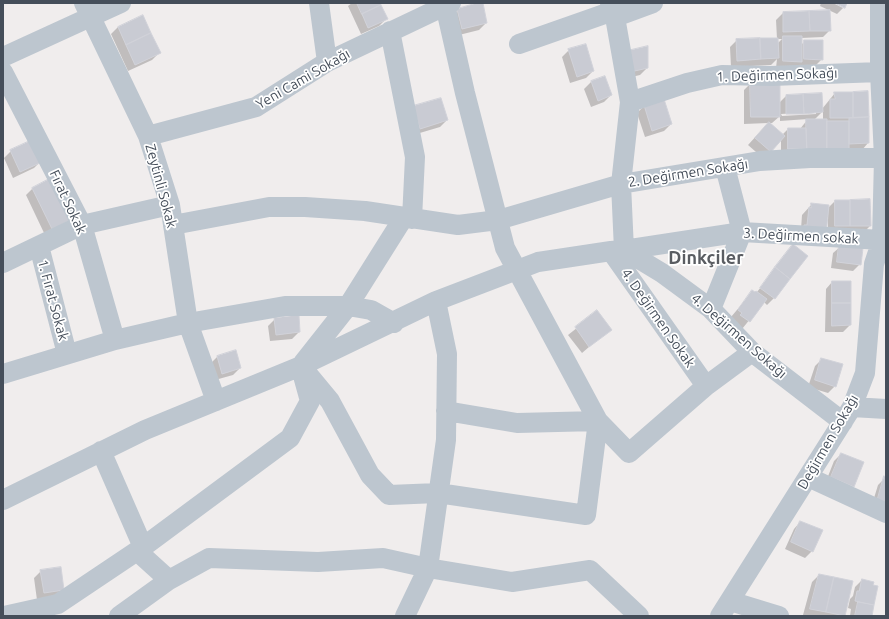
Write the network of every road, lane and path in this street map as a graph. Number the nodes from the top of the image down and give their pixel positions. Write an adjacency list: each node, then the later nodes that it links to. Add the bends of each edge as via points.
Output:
1 (121, 3): 6 (street)
2 (319, 3): 12 (street)
3 (653, 3): 7 (street)
4 (880, 3): 9 (street, Değirmen Sokağı)
5 (448, 4): 8 (street, Yeni Cami Sokağı); 23 (street)
6 (87, 9): 11 (street); 16 (street, Zeytinli Sokak)
7 (613, 10): 10 (street); 15 (street)
8 (390, 31): 12 (street, Yeni Cami Sokağı); 21 (street, via 415,157)
9 (883, 40): 14 (street, Değirmen Sokağı)
10 (518, 44)
11 (3, 57)
12 (327, 62): 16 (street, Yeni Cami Sokağı, via 256,107)
13 (3, 72): 24 (street, Fırat Sokak)
14 (880, 72): 15 (street, 1. Değirmen Sokağı, via 722,75 687,83); 17 (street, Değirmen Sokağı)
15 (630, 102): 19 (street)
16 (148, 136): 20 (street, Zeytinli Sokak)
17 (884, 158): 18 (street, 2. Değirmen Sokağı, via 810,158 760,161); 22 (street, Değirmen Sokağı)
18 (725, 167): 19 (street, 2. Değirmen Sokağı); 26 (street)
19 (621, 184): 23 (street, 2. Değirmen Sokağı); 29 (street)
20 (170, 205): 24 (street); 25 (street, Zeytinli Sokak)
21 (408, 218): 23 (street, 2. Değirmen Sokağı, via 458,225); 25 (street, 2. Değirmen Sokağı, via 365,211 269,207); 33 (street)
22 (884, 218): 27 (street, Değirmen Sokağı)
23 (498, 220): 31 (street, via 505,248)
24 (82, 225): 28 (street); 37 (street, Fırat Sokak)
25 (173, 225): 35 (street, Zeytinli Sokak)
26 (742, 232): 27 (street, 3. Değirmen sokak); 29 (street, 3. Değirmen sokak); 34 (street)
27 (884, 244): 46 (street, Değirmen Sokağı, via 874,264 865,373)
28 (39, 246): 30 (street); 39 (street, 1. Fırat Sokak)
29 (618, 251): 31 (street, via 581,254 538,262); 34 (street, 4. Değirmen Sokağı, via 662,272); 42 (street, 4. Değirmen Sokak)
30 (3, 263)
31 (516, 270): 32 (street); 47 (street)
32 (436, 301): 36 (street); 45 (street, via 447,354)
33 (348, 306): 35 (street, via 285,306); 36 (street, via 371,310); 40 (street)
34 (711, 309): 38 (street, 4. Değirmen Sokağı)
35 (188, 323): 37 (street); 43 (street, Zeytinli Sokak)
36 (394, 323): 40 (street)
37 (114, 340): 39 (street)
38 (752, 352): 42 (street); 46 (street, 4. Değirmen Sokağı)
39 (67, 354): 41 (street)
40 (301, 366): 43 (street); 50 (street, via 330,401 370,475 390,495); 53 (street, via 310,401 290,438)
41 (3, 374)
42 (706, 386): 47 (street, via 629,453)
43 (216, 401): 48 (street)
44 (886, 409): 46 (street)
45 (446, 411): 47 (street, via 517,423); 50 (street, via 446,440)
46 (847, 414): 49 (street, Değirmen Sokağı)
47 (598, 421): 50 (street, via 586,515)
48 (101, 451): 51 (street); 53 (street)
49 (808, 477): 52 (street); 56 (street, Değirmen Sokağı)
50 (438, 493): 54 (street)
51 (3, 500)
52 (886, 513)
53 (140, 549): 55 (street); 57 (street)
54 (428, 568): 55 (street, via 383,558 318,562 209,558); 60 (street); 61 (street, via 512,582 590,570)
55 (169, 580): 59 (street)
56 (725, 608): 62 (street)
57 (61, 610): 58 (street)
58 (4, 616)
59 (119, 616)
60 (406, 616)
61 (639, 616)
62 (779, 616)

